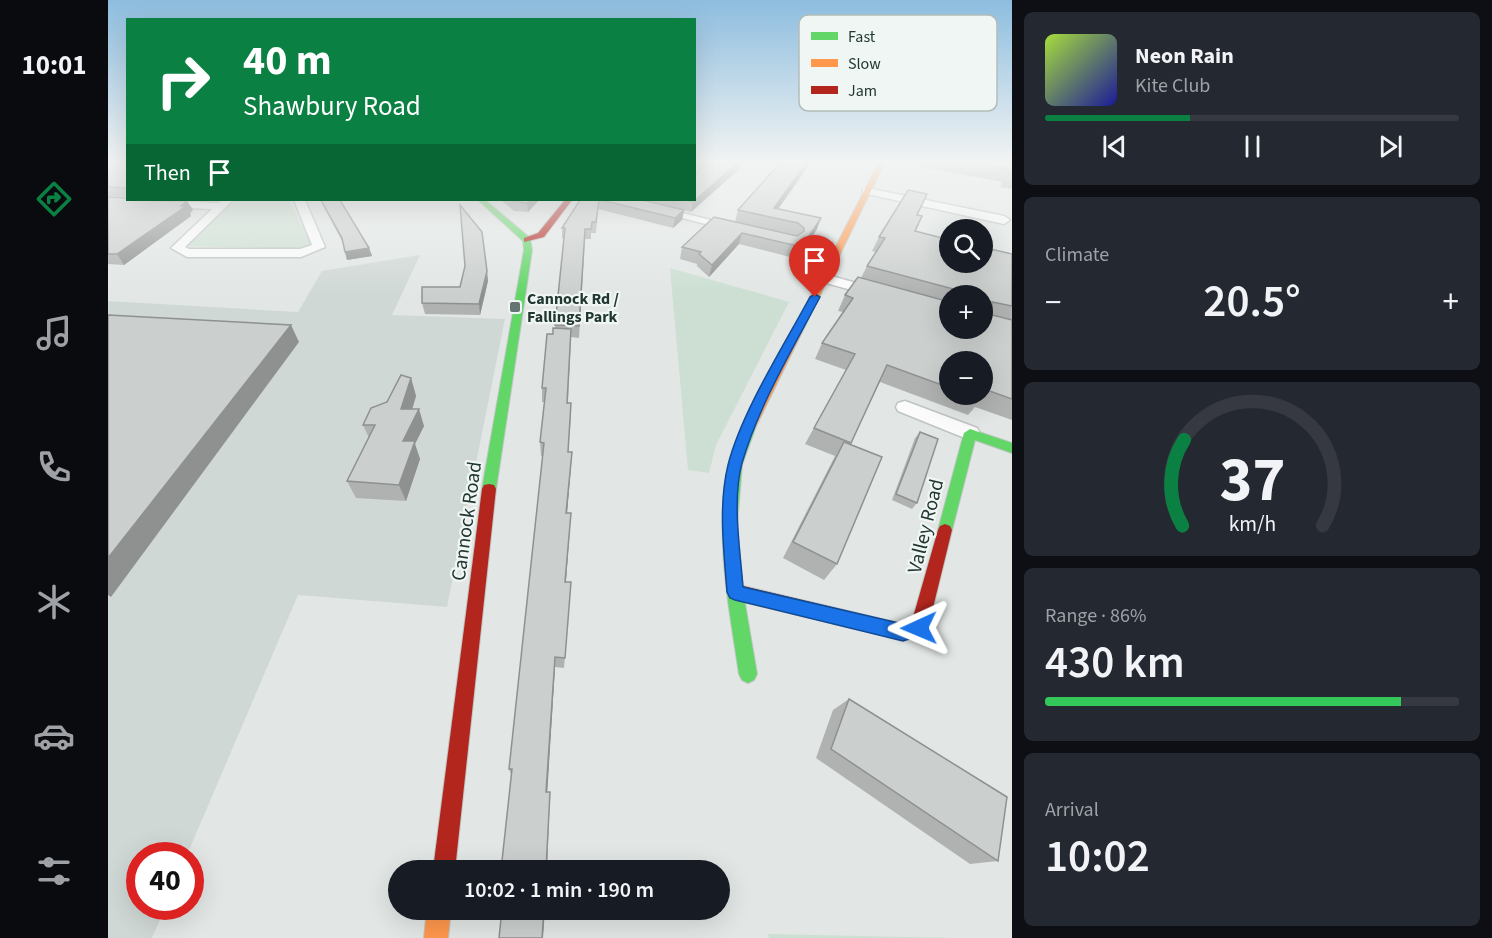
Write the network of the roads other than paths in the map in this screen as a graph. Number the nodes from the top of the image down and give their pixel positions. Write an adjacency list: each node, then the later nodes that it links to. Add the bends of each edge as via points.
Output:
1 (221, 206): 2 (street, via 177,248 187,253 301,254 319,247)
2 (302, 206)
3 (488, 206): 12 (main road)
4 (564, 206): 12 (main road, via 541,235)
5 (643, 206): 11 (street)
6 (860, 206): 13 (main road)
7 (935, 206): 8 (street)
8 (973, 214): 9 (street); 10 (street)
9 (971, 219)
10 (1004, 220)
11 (750, 231)
12 (527, 240): 20 (main road, Cannock Road, via 485,514)
13 (824, 278): 14 (street); 18 (main road, via 756,410 735,465 730,524)
14 (892, 298)
15 (905, 407): 16 (street)
16 (970, 433): 17 (main road); 18 (main road, Valley Road, via 919,628 903,632)
17 (1012, 448)
18 (735, 592): 19 (main road)
19 (748, 674)
20 (445, 860)
21 (438, 920): 22 (main road)
22 (436, 938)

